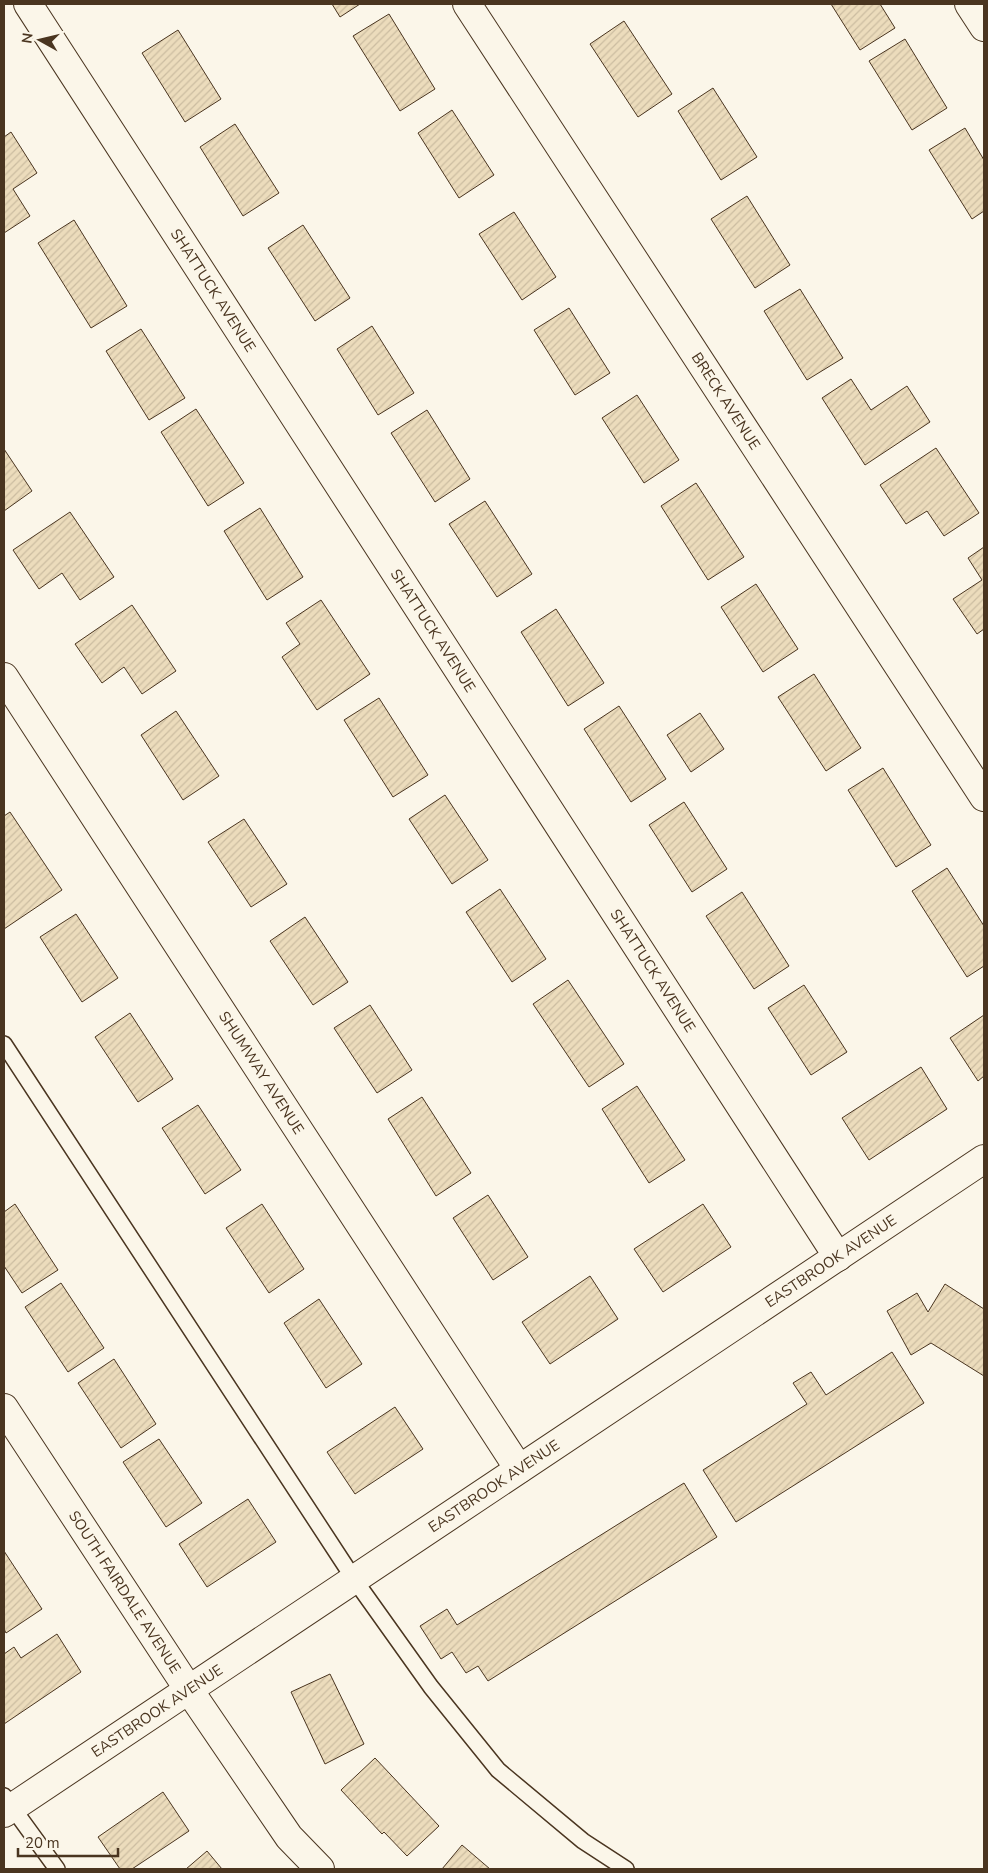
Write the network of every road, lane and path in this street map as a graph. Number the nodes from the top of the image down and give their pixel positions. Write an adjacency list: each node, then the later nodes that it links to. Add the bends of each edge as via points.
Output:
1 (28, 4): 9 (street, SHATTUCK AVENUE)
2 (467, 4): 6 (street, BRECK AVENUE)
3 (970, 4): 4 (street)
4 (984, 27)
5 (4, 677): 11 (street, SHUMWAY AVENUE)
6 (984, 797)
7 (4, 1044): 12 (lane)
8 (984, 1159): 9 (street, EASTBROOK AVENUE)
9 (838, 1257): 11 (street, EASTBROOK AVENUE)
10 (4, 1408): 13 (street, SOUTH FAIRDALE AVENUE)
11 (519, 1469): 12 (street, EASTBROOK AVENUE)
12 (354, 1579): 13 (street, EASTBROOK AVENUE); 17 (lane, via 430,1687 498,1770 583,1841)
13 (189, 1690): 14 (street, EASTBROOK AVENUE); 16 (street, SOUTH FAIRDALE AVENUE, via 289,1837)
14 (6, 1805): 15 (lane)
15 (57, 1869)
16 (320, 1869)
17 (626, 1869)

